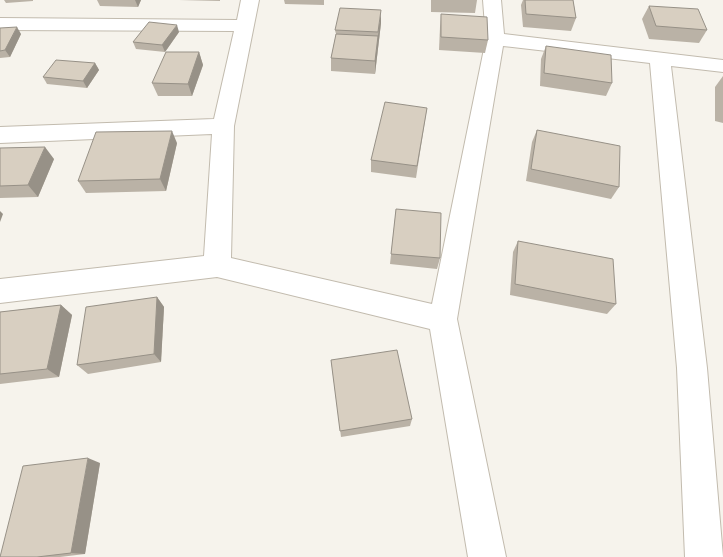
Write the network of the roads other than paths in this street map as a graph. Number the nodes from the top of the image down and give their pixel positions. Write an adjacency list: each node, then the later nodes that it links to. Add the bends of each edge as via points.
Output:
1 (250, 0): 4 (street)
2 (492, 0): 5 (street)
3 (0, 24): 4 (street)
4 (244, 26): 8 (street)
5 (495, 39): 6 (street); 12 (street)
6 (660, 60): 7 (street); 14 (street, via 692,368)
7 (723, 66)
8 (224, 126): 9 (street); 10 (street)
9 (0, 135)
10 (217, 266): 11 (street); 12 (street)
11 (0, 290)
12 (443, 319): 13 (street)
13 (487, 557)
14 (704, 557)

